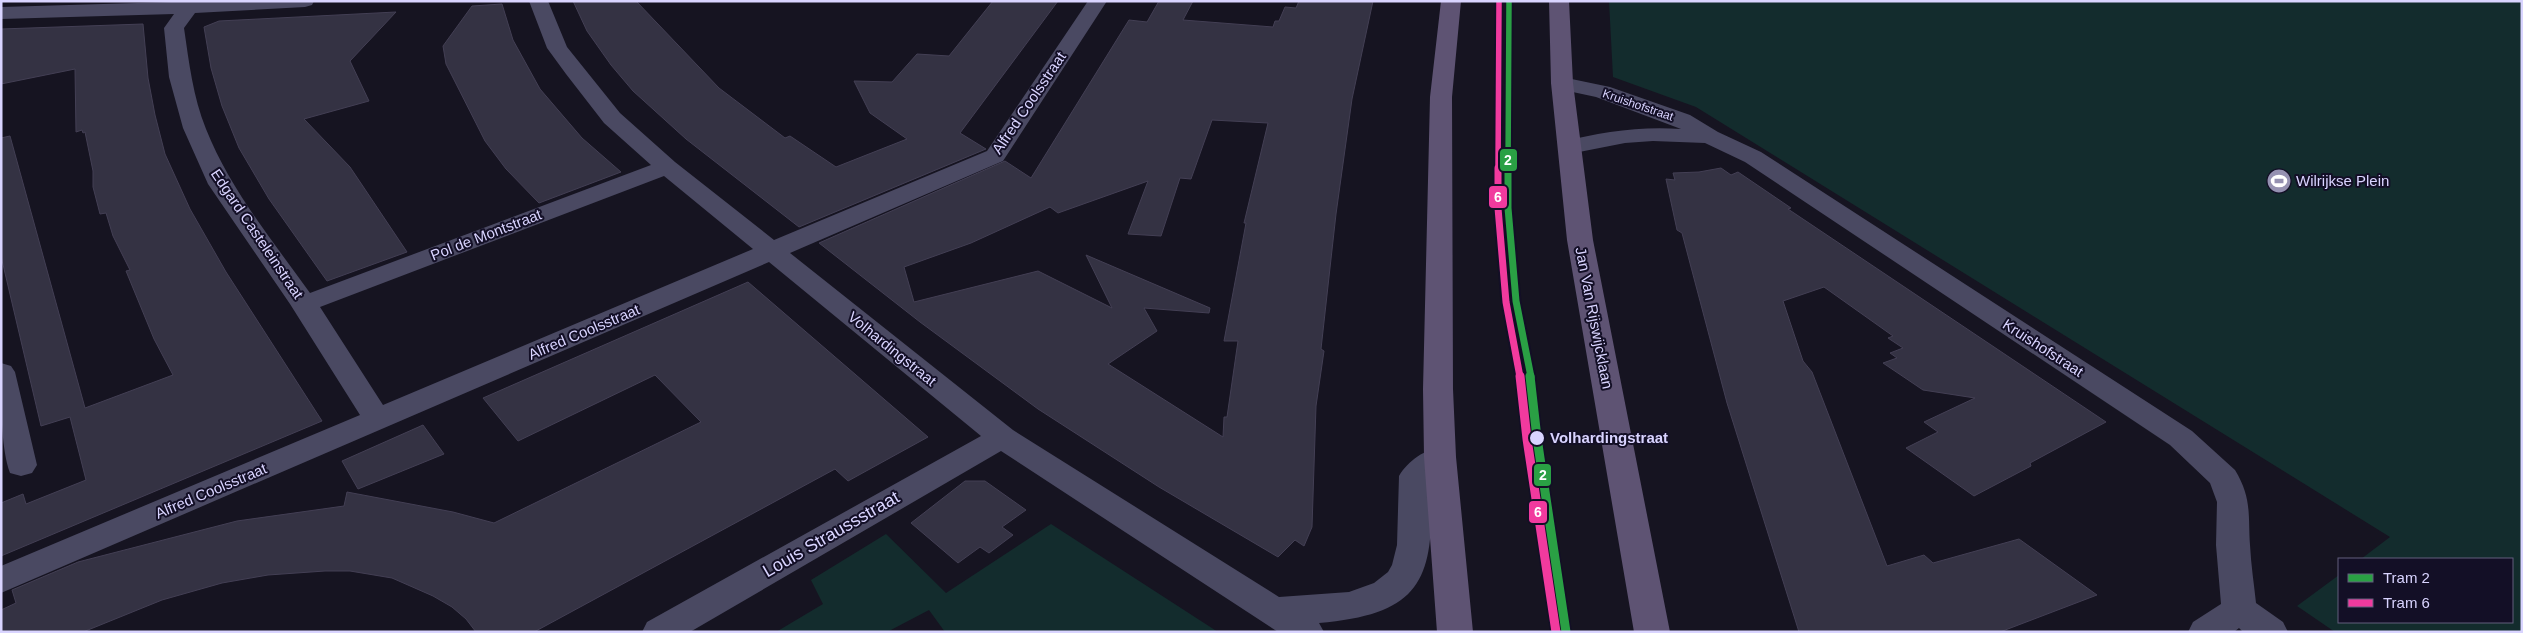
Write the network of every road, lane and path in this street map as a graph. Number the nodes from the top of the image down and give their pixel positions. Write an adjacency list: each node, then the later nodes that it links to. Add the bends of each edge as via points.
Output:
1 (305, 1): 6 (street)
2 (538, 1): 11 (street, Volhardingstraat, via 557,48 573,70 612,118)
3 (1098, 1): 12 (street, Alfred Coolsstraat, via 995,156)
4 (1451, 1): 17 (main road, via 1441,97 1439,172)
5 (1559, 1): 8 (main road, Jan Van Rijswijcklaan)
6 (189, 8): 7 (street); 13 (street, Edgard Casteleinstraat, via 174,28 180,77 194,128 220,184)
7 (1, 13)
8 (1562, 84): 9 (street, Kruishofstraat, via 1602,92 1682,120); 10 (main road, Jan Van Rijswijcklaan)
9 (1710, 137): 10 (street, Kruishofstraat, via 1625,136); 20 (street, Kruishofstraat, via 1753,157 2181,438 2224,478 2233,502)
10 (1570, 147): 25 (main road, Jan Van Rijswijcklaan, via 1580,240)
11 (667, 167): 12 (street, Volhardingstraat); 13 (street, Pol de Montstraat)
12 (771, 251): 15 (street, Alfred Coolsstraat); 16 (street, Volhardingstraat)
13 (304, 304): 15 (street, Edgard Casteleinstraat)
14 (1, 372): 18 (street)
15 (378, 420): 19 (street, Alfred Coolsstraat)
16 (1002, 437): 21 (street, Volhardingstraat); 22 (street, Louis Straussstraat)
17 (1440, 457): 21 (street, via 1415,476 1415,544 1409,570 1395,586 1381,595 1352,605); 24 (main road)
18 (21, 465)
19 (1, 580)
20 (2239, 610): 26 (street); 27 (street)
21 (1274, 611): 23 (street, Volhardingstraat)
22 (660, 632)
23 (1306, 632)
24 (1455, 632)
25 (1652, 632)
26 (2206, 632)
27 (2270, 632)

